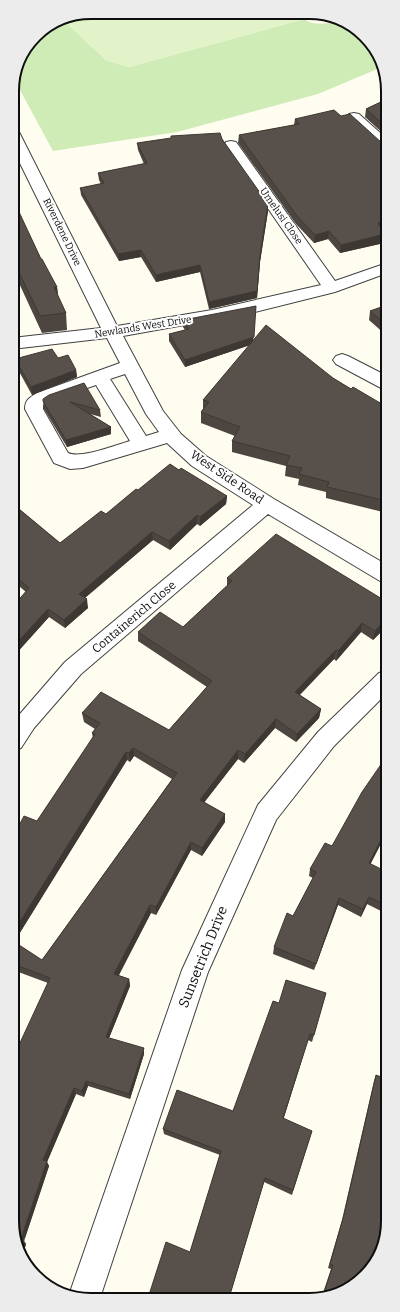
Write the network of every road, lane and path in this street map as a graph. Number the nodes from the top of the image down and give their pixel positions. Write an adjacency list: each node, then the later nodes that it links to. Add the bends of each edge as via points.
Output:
1 (354, 117): 2 (street)
2 (381, 142)
3 (231, 144): 6 (street, Umelusi Close)
4 (19, 146): 7 (street, Riverdene Drive)
5 (381, 270): 6 (street, Newlands West Drive)
6 (331, 287): 7 (street, Newlands West Drive, via 271,303)
7 (112, 332): 8 (street, Newlands West Drive); 10 (street, West Side Road)
8 (19, 343)
9 (342, 360): 12 (street)
10 (130, 366): 11 (street); 13 (street, West Side Road, via 155,414)
11 (100, 376): 14 (street); 14 (street, via 43,397 34,403 34,409 61,458 70,462 83,461)
12 (381, 381)
13 (170, 434): 14 (street); 15 (street, West Side Road, via 199,461)
14 (141, 443)
15 (267, 504): 16 (street, West Side Road); 18 (street, Containerich Close, via 73,668)
16 (381, 571)
17 (381, 685): 19 (street, Sunsetrich Drive, via 326,739 267,813 195,970)
18 (19, 732)
19 (86, 1293)

